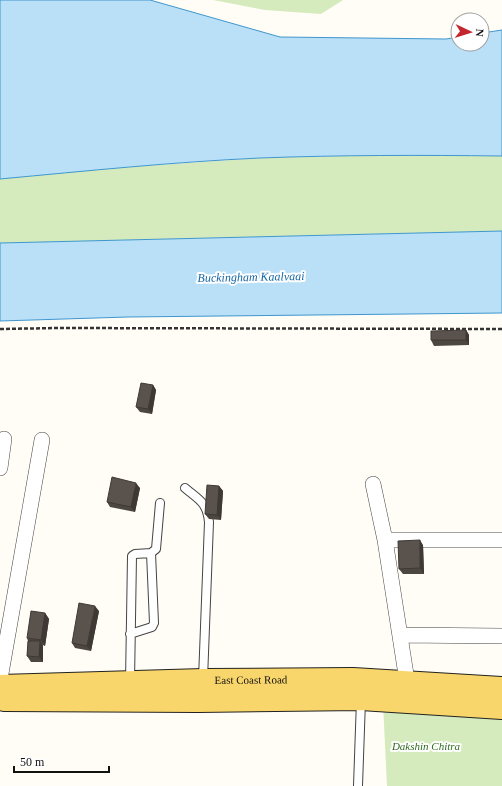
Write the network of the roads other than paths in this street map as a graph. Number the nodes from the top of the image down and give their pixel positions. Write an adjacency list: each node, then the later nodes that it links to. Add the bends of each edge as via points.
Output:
1 (4, 439): 3 (street)
2 (42, 440): 13 (street)
3 (0, 468)
4 (373, 484): 7 (street)
5 (185, 488): 14 (lane, via 208,510)
6 (160, 503): 9 (lane, via 157,545)
7 (385, 540): 8 (street); 11 (street)
8 (502, 540)
9 (151, 553): 10 (lane, via 154,623 152,627); 10 (lane, via 132,556)
10 (130, 634): 15 (lane)
11 (400, 635): 12 (street); 16 (street)
12 (502, 636)
13 (0, 679)
14 (203, 680): 15 (main road, East Coast Road); 19 (main road, East Coast Road)
15 (130, 682): 17 (main road, East Coast Road)
16 (407, 682): 18 (main road, East Coast Road); 19 (main road, East Coast Road)
17 (0, 686)
18 (502, 688)
19 (367, 690): 20 (main road, East Coast Road, via 198,701); 21 (main road, East Coast Road); 22 (lane)
20 (0, 700)
21 (502, 708)
22 (358, 786)

